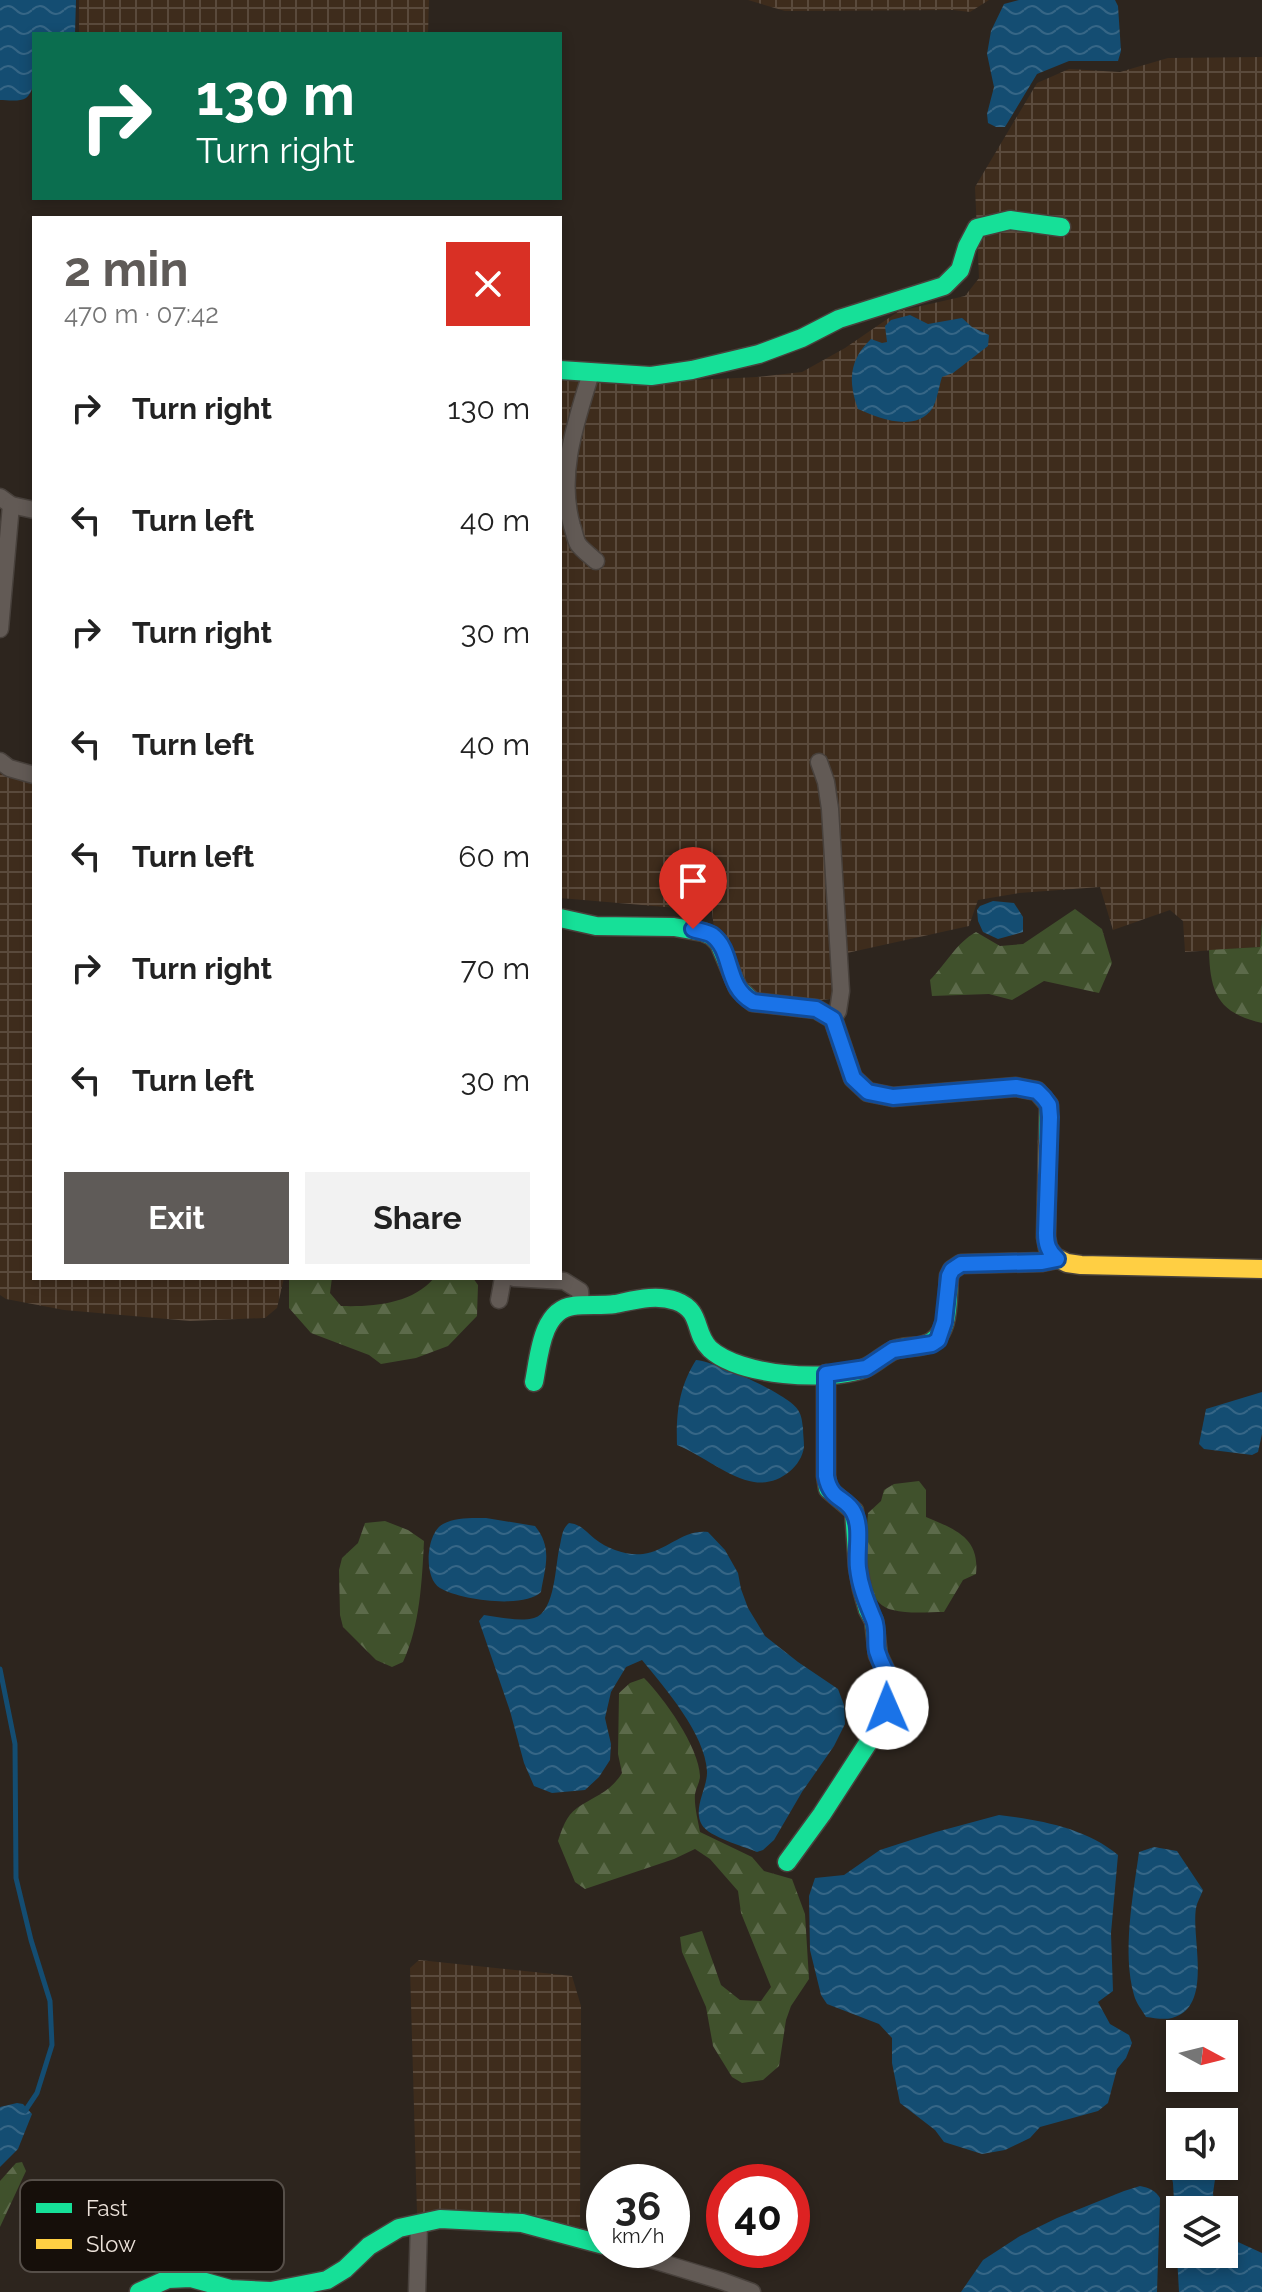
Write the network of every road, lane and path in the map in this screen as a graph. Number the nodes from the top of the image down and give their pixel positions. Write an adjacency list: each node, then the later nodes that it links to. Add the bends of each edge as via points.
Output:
1 (1061, 227): 3 (street, via 1010,220 977,228 960,270 944,286 839,319 759,354 651,376)
2 (562, 370): 3 (street)
3 (591, 373): 6 (street, via 570,445 566,488 577,543)
4 (5, 501): 5 (street); 7 (street)
5 (32, 509)
6 (596, 561)
7 (0, 629)
8 (0, 761): 10 (street)
9 (819, 762): 12 (street, via 830,809 841,991)
10 (32, 774)
11 (562, 918): 12 (street, via 597,926 703,932 723,949 733,982 745,998 816,1009)
12 (833, 1019): 13 (street, via 853,1078 868,1092 893,1097 1016,1087 1044,1098 1050,1117 1046,1244)
13 (1057, 1259): 14 (street, via 1098,1266); 19 (street, via 961,1264 949,1276 938,1340 893,1350 866,1368)
14 (1262, 1269)
15 (503, 1280): 17 (street)
16 (547, 1280): 18 (street, via 564,1281 580,1291)
17 (499, 1300)
18 (581, 1305): 19 (street, via 663,1299 686,1306 711,1350 739,1363 794,1377); 20 (street, via 567,1306 553,1317)
19 (826, 1374): 21 (street, via 828,1489 854,1511 862,1589 892,1691 879,1726)
20 (534, 1382)
21 (787, 1862)
22 (419, 2224): 23 (street, via 440,2219 522,2223); 25 (street, via 399,2228 369,2246 327,2280 271,2291 168,2279); 26 (street)
23 (586, 2240)
24 (679, 2268): 27 (street)
25 (139, 2292)
26 (417, 2292)
27 (752, 2292)

